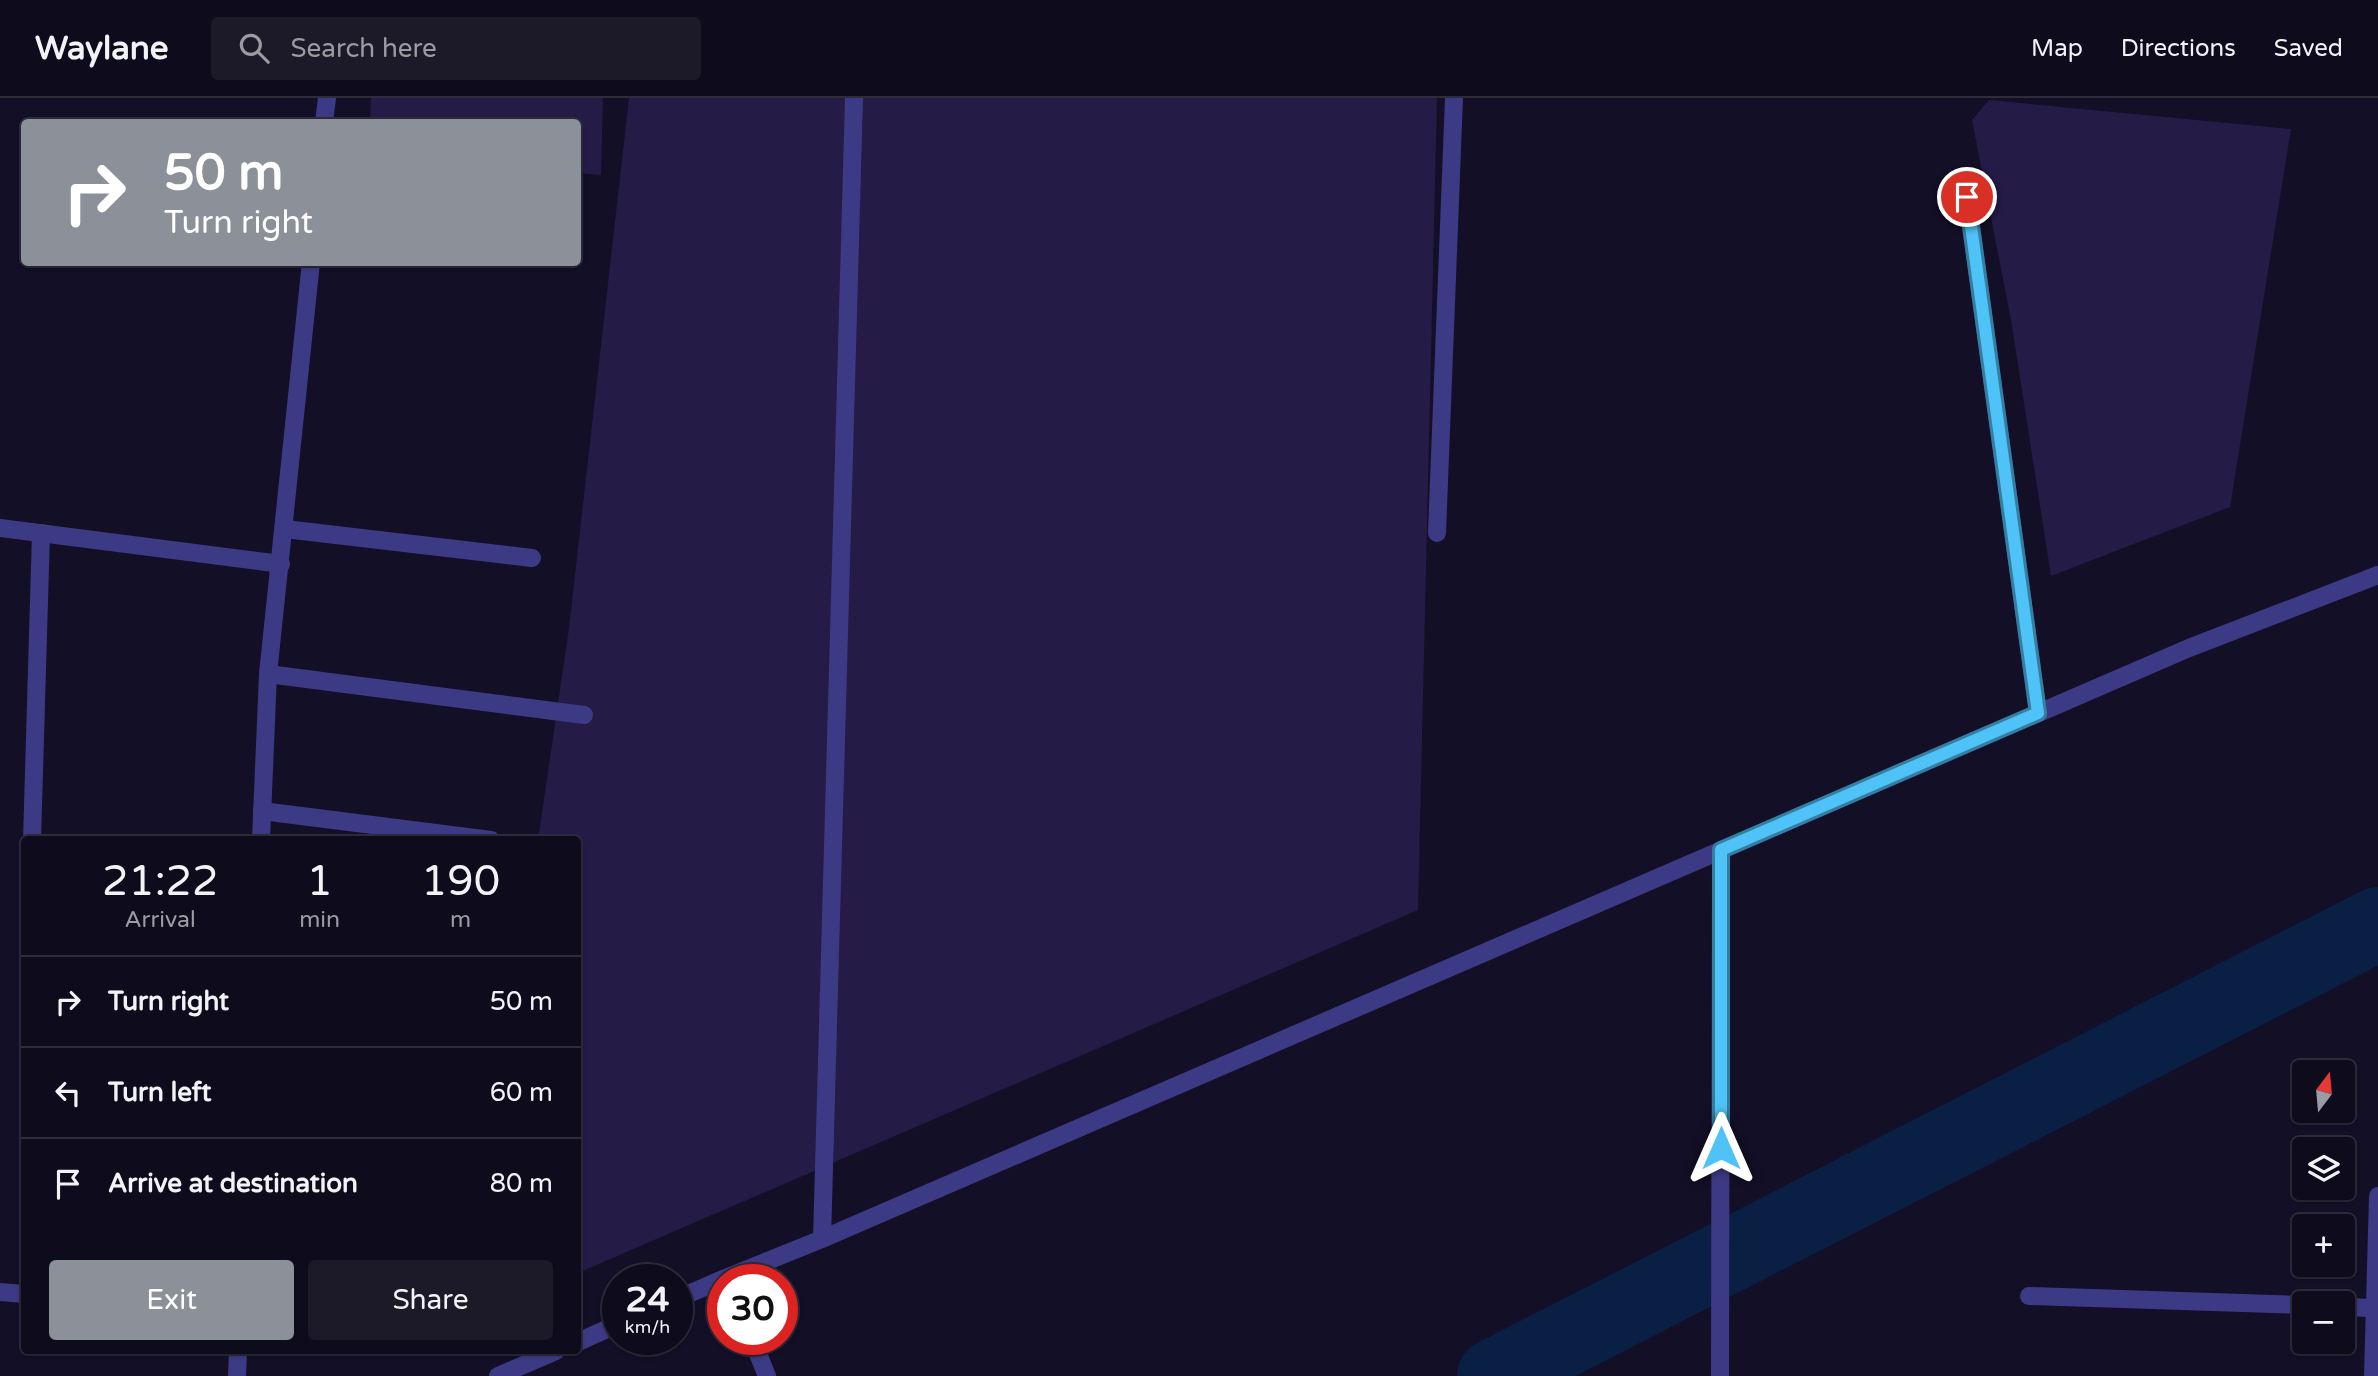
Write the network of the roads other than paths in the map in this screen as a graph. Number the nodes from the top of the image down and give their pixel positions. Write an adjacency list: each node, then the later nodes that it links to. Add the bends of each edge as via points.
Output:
1 (327, 98): 4 (street)
2 (853, 98): 23 (street)
3 (1454, 98): 10 (street)
4 (324, 119)
5 (1967, 197): 15 (street)
6 (311, 266): 8 (street)
7 (0, 528): 9 (street)
8 (285, 529): 11 (street); 12 (street)
9 (41, 533): 12 (street); 18 (street)
10 (1437, 533)
11 (532, 558)
12 (281, 564): 14 (street)
13 (2378, 575): 15 (street)
14 (268, 674): 16 (street); 17 (street)
15 (2038, 713): 21 (street)
16 (584, 715)
17 (262, 811): 19 (street); 20 (street)
18 (33, 836)
19 (261, 836)
20 (459, 836)
21 (1721, 850): 23 (street); 36 (street)
22 (2378, 1196): 30 (street)
23 (822, 1239): 24 (street)
24 (761, 1264)
25 (0, 1292): 26 (street)
26 (21, 1294)
27 (2029, 1296): 28 (street)
28 (2292, 1305)
29 (2355, 1307): 30 (street)
30 (2375, 1308): 40 (street)
31 (602, 1331): 32 (street)
32 (581, 1341)
33 (238, 1354): 37 (street)
34 (549, 1354): 38 (street)
35 (758, 1355): 39 (street)
36 (1720, 1373)
37 (237, 1376)
38 (498, 1376)
39 (767, 1376)
40 (2373, 1376)

